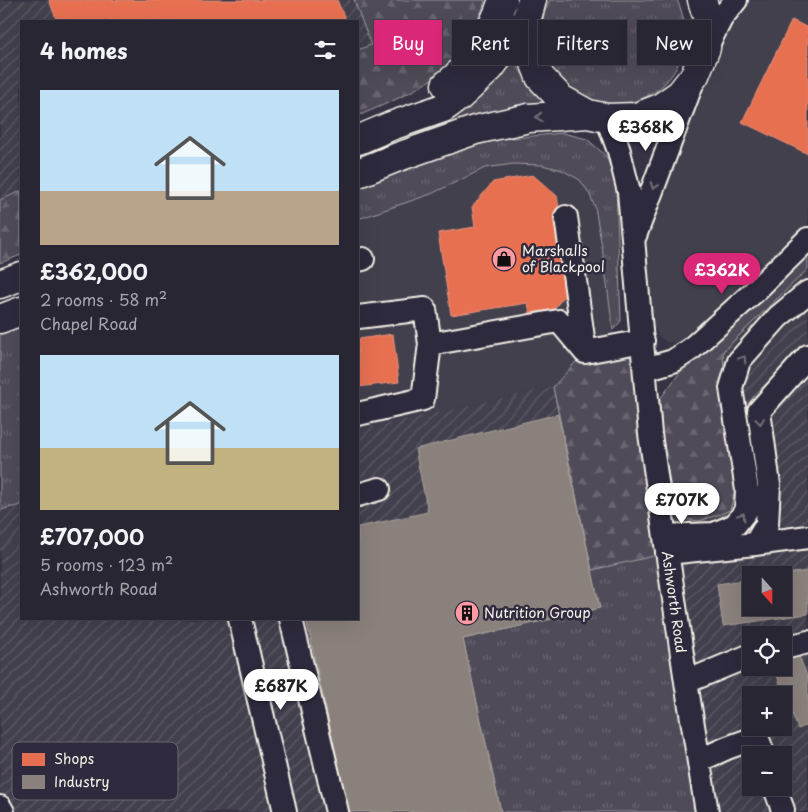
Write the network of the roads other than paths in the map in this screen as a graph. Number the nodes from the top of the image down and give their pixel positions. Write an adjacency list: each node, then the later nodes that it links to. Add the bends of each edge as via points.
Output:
1 (503, 0): 10 (main road, via 489,34 466,66 453,80)
2 (702, 0): 5 (main road)
3 (736, 0): 6 (street)
4 (530, 9): 9 (main road, via 529,48 540,77 561,99); 10 (main road, via 490,68 460,96 443,108)
5 (707, 20)
6 (711, 38)
7 (699, 65): 8 (main road)
8 (695, 75): 9 (main road, via 680,94 660,108 637,117); 15 (street, Ashworth Road, one-way to 15)
9 (598, 116): 12 (main road, one-way to 12, via 529,118 475,130); 15 (street, Ashworth Road, via 619,151 629,192)
10 (391, 126): 11 (main road)
11 (359, 140)
12 (359, 174)
13 (566, 217): 24 (street)
14 (808, 239): 26 (street, via 691,350 673,361)
15 (633, 242): 22 (street, Ashworth Road)
16 (20, 276): 17 (main road)
17 (0, 284)
18 (808, 292): 32 (street, one-way to 18, via 714,534 735,525 746,510 747,490 731,388 739,361 778,317)
19 (20, 311): 21 (main road)
20 (359, 317): 23 (street, via 425,309)
21 (0, 319)
22 (643, 341): 24 (street); 26 (street, Ashworth Road)
23 (430, 344): 24 (street, via 559,321); 27 (street, via 422,398)
24 (585, 352)
25 (808, 356): 31 (street, one-way to 31, via 759,411 769,485 767,524)
26 (645, 369): 32 (street, Ashworth Road, via 650,434)
27 (359, 414)
28 (380, 489): 29 (street)
29 (359, 495)
30 (808, 537): 31 (street)
31 (755, 544): 32 (street)
32 (666, 545): 38 (street, Ashworth Road)
33 (240, 620): 45 (street)
34 (291, 620): 46 (street)
35 (808, 642): 36 (street)
36 (792, 646)
37 (742, 660): 38 (street)
38 (686, 682): 40 (street, Ashworth Road)
39 (760, 746): 40 (street, via 757,737)
40 (700, 760): 47 (street, Ashworth Road)
41 (778, 796): 43 (street)
42 (0, 807): 44 (street)
43 (783, 810)
44 (3, 812)
45 (285, 812)
46 (337, 812)
47 (708, 812)

